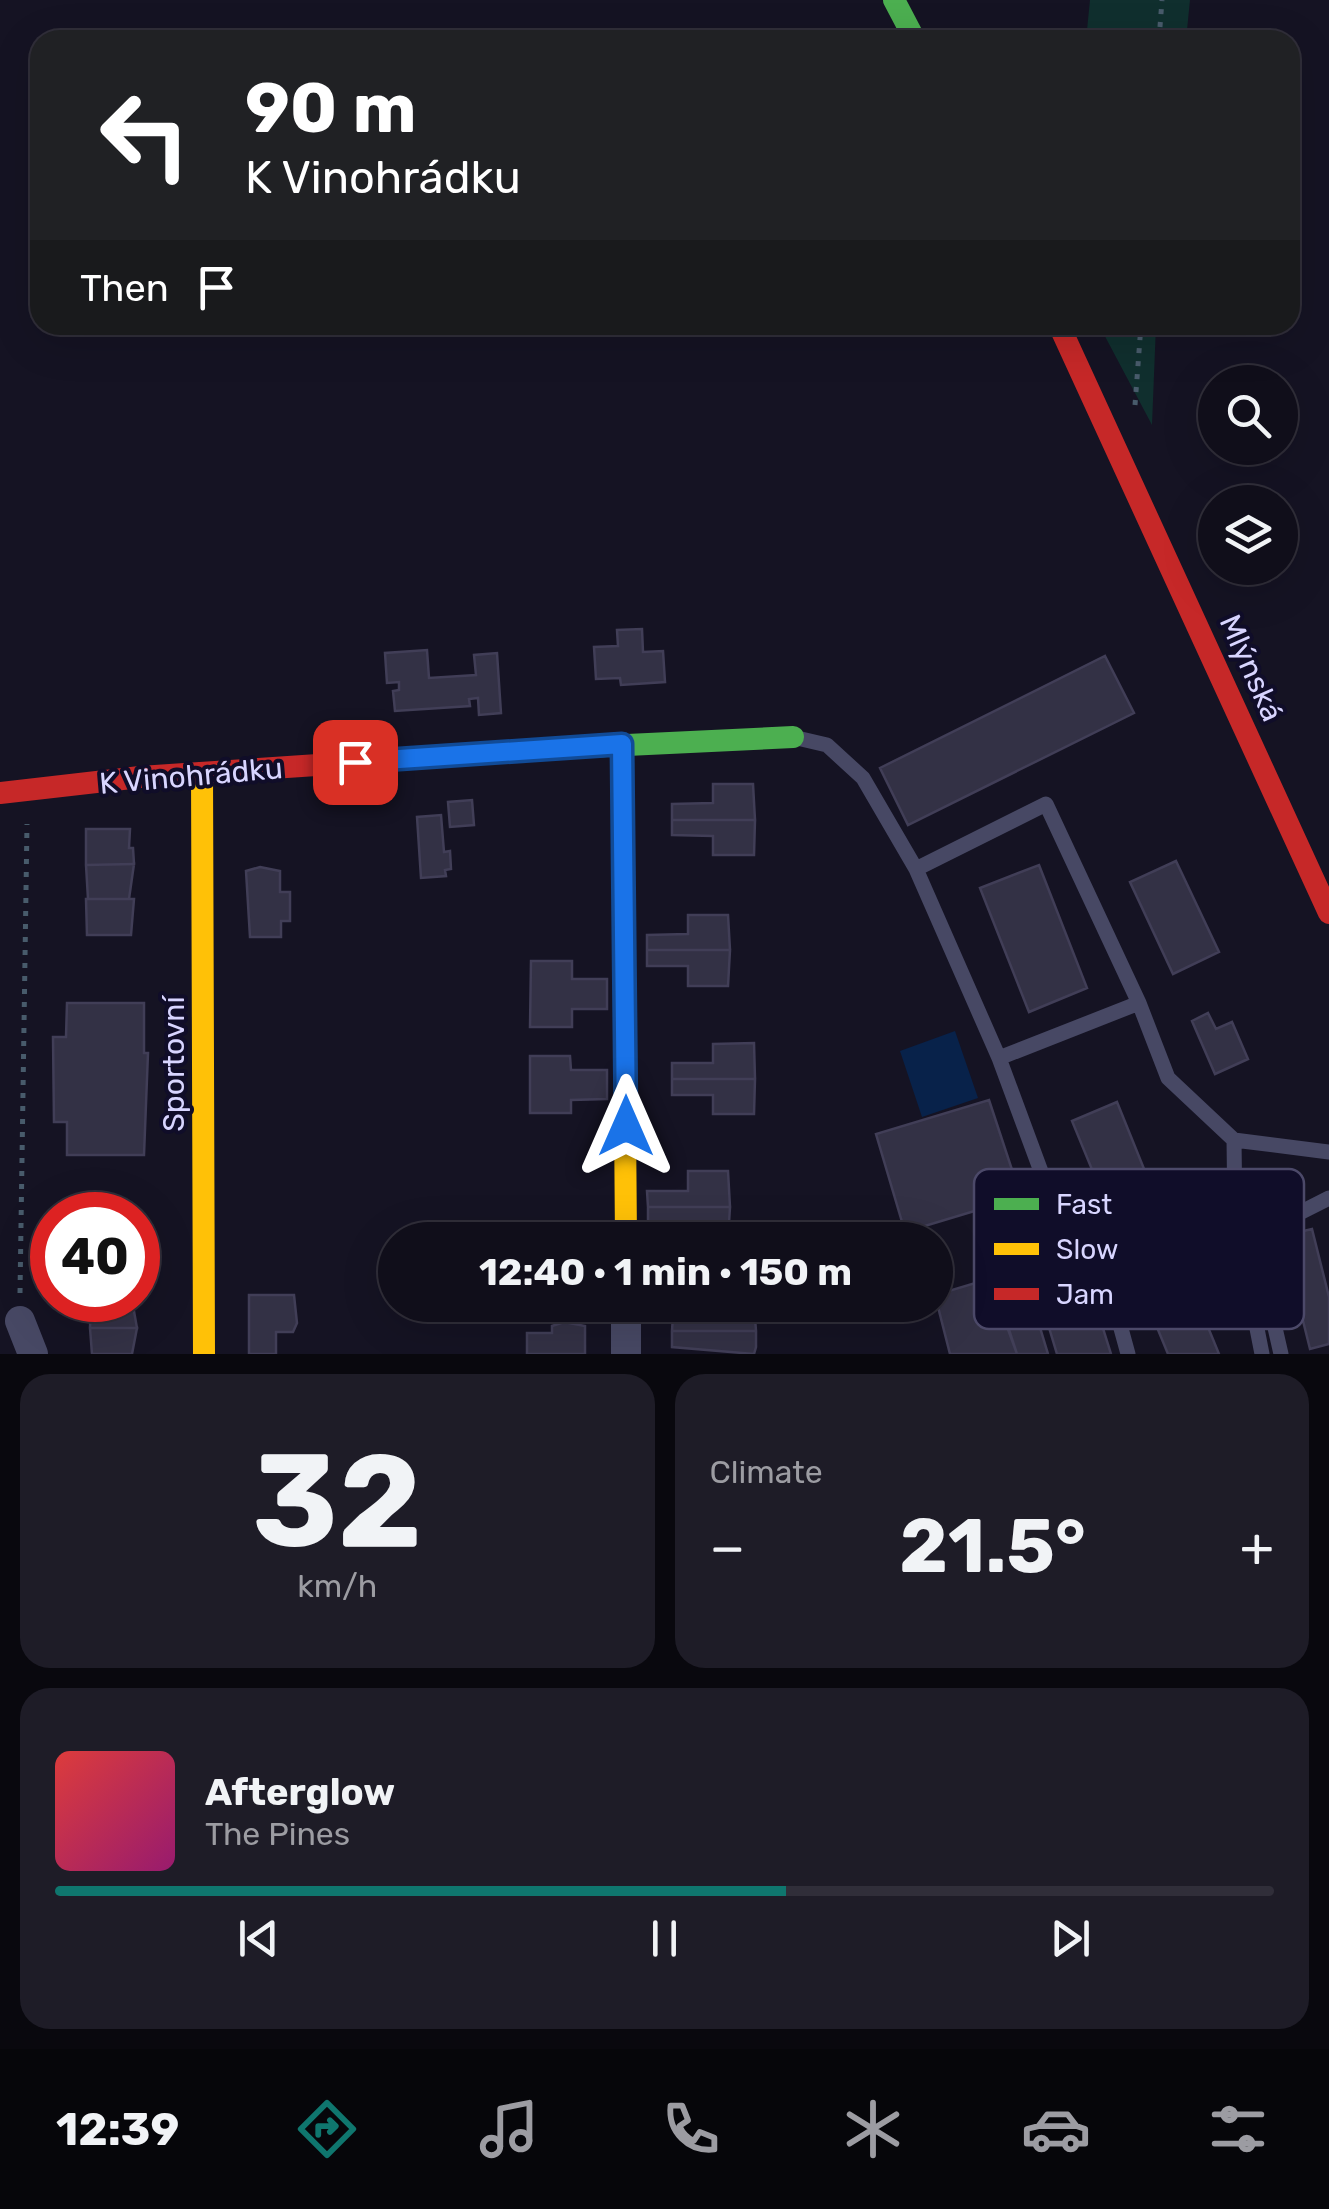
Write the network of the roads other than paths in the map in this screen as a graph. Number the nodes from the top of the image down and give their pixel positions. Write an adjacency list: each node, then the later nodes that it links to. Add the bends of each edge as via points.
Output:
1 (894, 0): 2 (street)
2 (910, 30)
3 (1064, 335): 9 (street, Mlýnská)
4 (793, 737): 5 (street, K Vinohrádku); 8 (lane, via 827,745 863,778)
5 (622, 744): 6 (street, K Vinohrádku); 18 (street)
6 (202, 773): 7 (street, K Vinohrádku); 25 (street, Sportovní)
7 (0, 793)
8 (916, 869): 10 (lane, via 1046,804); 11 (lane)
9 (1329, 914)
10 (1139, 1002): 11 (lane); 12 (lane, via 1168,1078)
11 (998, 1058): 14 (lane)
12 (1234, 1140): 13 (lane); 15 (lane)
13 (1329, 1152)
14 (1040, 1169)
15 (1234, 1169)
16 (1329, 1198): 17 (lane)
17 (1304, 1211)
18 (626, 1222)
19 (20, 1320): 24 (street)
20 (626, 1322): 26 (street)
21 (1121, 1329): 27 (lane)
22 (1257, 1329): 28 (lane)
23 (1275, 1329): 29 (lane)
24 (33, 1354)
25 (204, 1354)
26 (626, 1354)
27 (1128, 1354)
28 (1262, 1354)
29 (1280, 1354)

